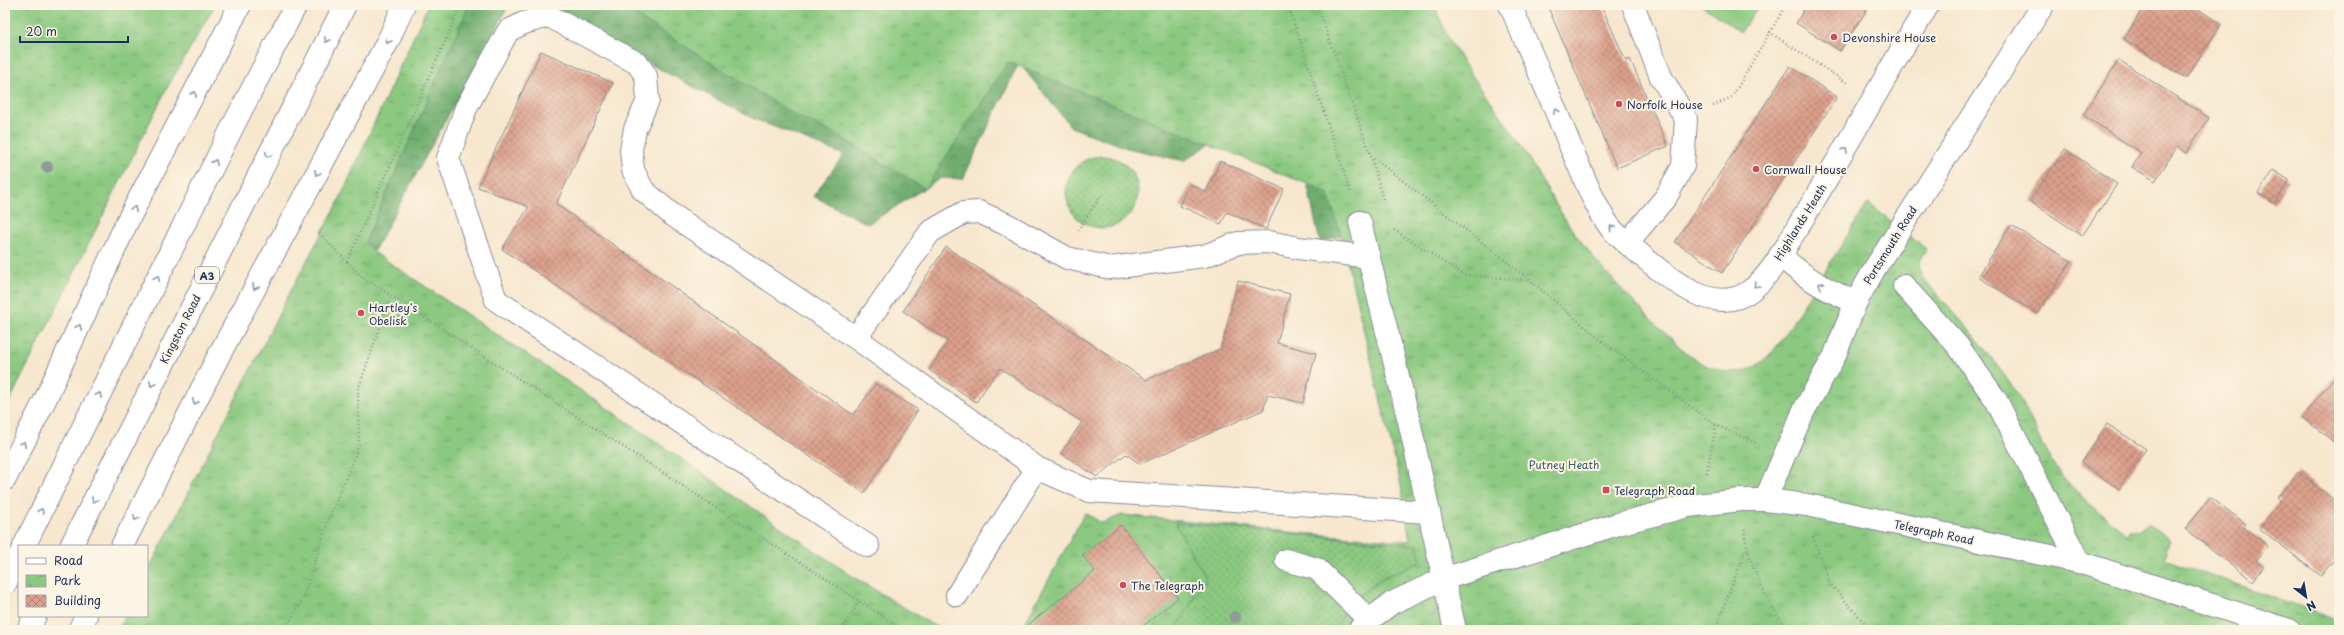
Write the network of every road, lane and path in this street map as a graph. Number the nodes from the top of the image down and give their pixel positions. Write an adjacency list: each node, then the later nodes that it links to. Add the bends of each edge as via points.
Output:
1 (240, 5): 35 (main road, one-way to 1, via 45,400 127,222)
2 (296, 5): 41 (main road, one-way to 2)
3 (345, 5): 42 (main road, Kingston Road / A3, one-way to 42)
4 (404, 5): 43 (main road, one-way to 43, via 388,41 219,355)
5 (461, 5): 26 (path)
6 (1288, 5): 19 (path)
7 (1316, 5): 16 (path)
8 (1510, 5): 22 (main road, Highlands Heath, one-way to 8, via 1610,227 1588,186)
9 (1633, 5): 15 (main road, via 1661,77)
10 (1786, 5): 13 (path)
11 (1928, 5): 14 (main road, Highlands Heath)
12 (2044, 5): 30 (main road, Portsmouth Road, via 1874,268)
13 (1769, 32): 14 (path); 15 (path, via 1732,97)
14 (1871, 99): 23 (main road, Highlands Heath, one-way to 14, via 1855,133)
15 (1686, 119): 22 (main road, via 1683,166 1666,197)
16 (1371, 156): 18 (path); 27 (path)
17 (1103, 193): 25 (path, via 1067,247)
18 (1386, 207)
19 (1360, 222): 24 (main road)
20 (316, 229): 26 (path)
21 (1393, 237): 27 (path, via 1392,229 1464,275)
22 (1627, 243): 23 (main road, Highlands Heath, one-way to 22, via 1749,292 1729,300 1702,296 1686,288)
23 (1780, 255): 30 (main road, one-way to 23, via 1815,282)
24 (1369, 257): 25 (main road, via 1320,252 1269,242 1238,243 1204,256 1110,268); 40 (main road)
25 (1067, 258): 31 (main road, via 979,212 963,213 930,232)
26 (347, 262): 29 (path, via 361,276)
27 (1530, 280): 32 (path, via 1598,338)
28 (1904, 286): 48 (main road, via 1958,346 1996,400)
29 (391, 296): 52 (path); 58 (path, via 358,390 359,445 326,527 302,601)
30 (1856, 302): 33 (main road, Portsmouth Road, via 1834,357 1804,410)
31 (856, 338): 34 (main road); 44 (main road, via 671,214 643,190 633,170 631,150 635,129 648,100 646,76 637,64 549,16 524,23 508,31 466,108 448,158 496,300)
32 (1716, 425): 33 (path); 38 (path)
33 (1783, 456): 37 (main road, Portsmouth Road)
34 (1037, 468): 40 (main road, via 1089,490); 51 (main road)
35 (5, 479)
36 (1740, 500): 37 (main road, Telegraph Road); 38 (main road, Telegraph Road); 45 (path)
37 (1765, 500): 39 (main road, Telegraph Road)
38 (1702, 504): 49 (main road, Telegraph Road, via 1618,524)
39 (1807, 505): 48 (main road, Telegraph Road); 64 (path, via 1807,522 1830,584)
40 (1428, 512): 49 (main road)
41 (24, 545)
42 (72, 545)
43 (123, 545)
44 (868, 546)
45 (1746, 548): 62 (path); 63 (path, via 1774,613)
46 (18, 558): 50 (main road)
47 (1286, 560): 55 (main road, via 1317,569)
48 (2079, 562): 65 (main road, Telegraph Road)
49 (1443, 579): 55 (main road, Telegraph Road, via 1392,603); 61 (main road)
50 (5, 584)
51 (957, 595)
52 (859, 601): 59 (path); 60 (path)
53 (34, 617): 56 (main road)
54 (86, 617): 57 (main road)
55 (1364, 625)
56 (28, 630)
57 (79, 630)
58 (284, 630)
59 (842, 630)
60 (904, 630)
61 (1455, 630)
62 (1715, 630)
63 (1788, 630)
64 (1871, 630)
65 (2289, 630)

